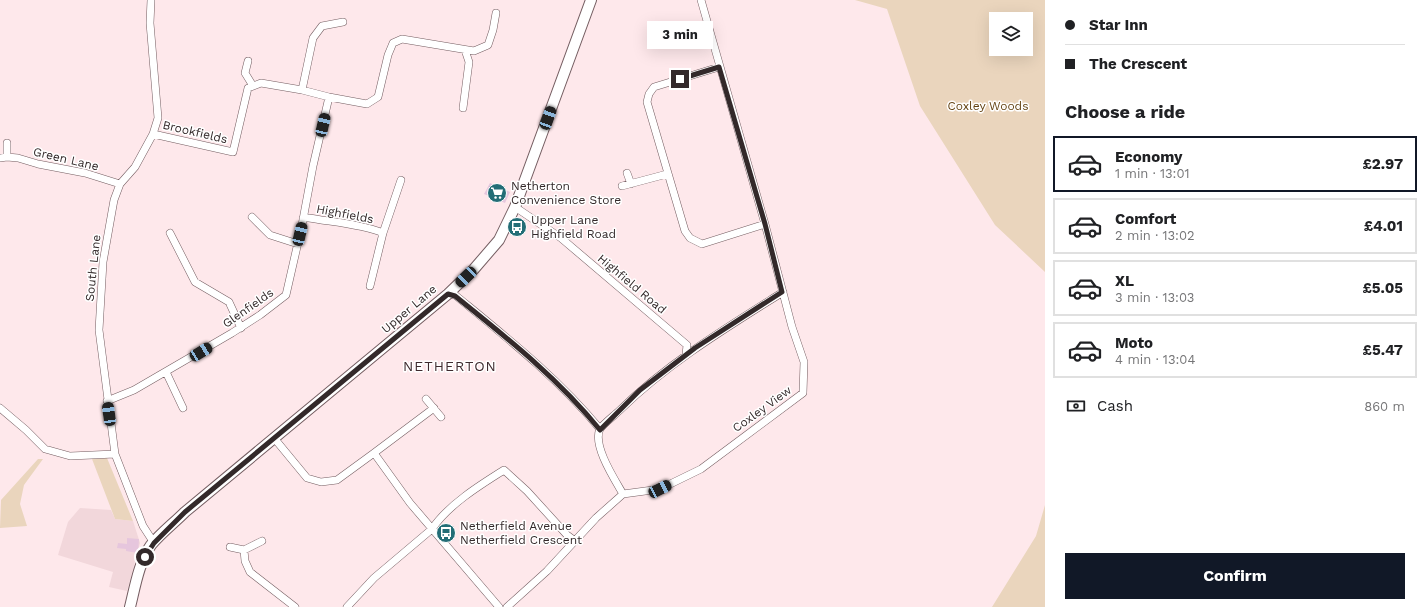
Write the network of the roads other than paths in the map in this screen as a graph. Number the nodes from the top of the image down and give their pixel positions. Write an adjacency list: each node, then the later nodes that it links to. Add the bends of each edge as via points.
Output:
1 (151, 0): 13 (street, South Lane, via 150,23 158,118)
2 (591, 0): 22 (main road, Upper Lane)
3 (700, 0): 8 (street, Coxley View)
4 (496, 13): 6 (street, via 488,45 478,50)
5 (343, 22): 10 (street, via 322,26 313,38)
6 (465, 50): 11 (street, via 402,39 393,43 388,55 378,97 367,104); 12 (street, via 469,62)
7 (248, 61): 9 (street, via 245,73)
8 (719, 67): 17 (street, via 654,87 649,94 647,102); 25 (street, Coxley View)
9 (253, 86): 10 (street, via 261,83); 13 (street, Brookfields, via 248,88 233,152)
10 (302, 90): 11 (street)
11 (329, 97): 24 (street, Glenfields)
12 (463, 108)
13 (153, 134): 19 (street, South Lane, via 135,167)
14 (6, 143): 15 (street, Green Lane)
15 (4, 158): 19 (street, Green Lane, via 18,158 44,166 85,173)
16 (627, 173): 20 (street)
17 (667, 174): 20 (street); 25 (street, via 685,231 690,238 702,244)
18 (401, 180): 27 (street, Highfields)
19 (120, 184): 36 (street, South Lane, via 110,214 99,312)
20 (631, 184): 21 (street)
21 (622, 186)
22 (515, 207): 31 (main road, Upper Lane, via 499,240); 33 (street, Highfield Road, via 561,238 687,345)
23 (252, 217): 28 (street, via 270,235)
24 (303, 218): 27 (street, Highfields); 28 (street, Glenfields)
25 (765, 224): 30 (street, Coxley View)
26 (170, 233): 32 (street, via 195,282 229,302)
27 (382, 233): 29 (street, Highfields)
28 (298, 244): 32 (street, Glenfields, via 286,295)
29 (370, 286)
30 (782, 292): 33 (street); 45 (street, Coxley View, via 804,362 803,393 701,469 660,489)
31 (448, 294): 41 (street, via 455,296 515,344 565,390); 42 (main road, Upper Lane)
32 (241, 328): 34 (street, Glenfields)
33 (686, 355): 41 (street, via 640,390)
34 (166, 372): 36 (street, Glenfields); 38 (street)
35 (426, 398): 39 (street)
36 (108, 401): 44 (street, South Lane)
37 (0, 408): 44 (street, via 45,449 70,456)
38 (183, 408)
39 (434, 408): 40 (street); 43 (street)
40 (441, 418)
41 (600, 430): 45 (street, via 598,444)
42 (274, 438): 43 (street, via 307,478 321,482 338,480); 49 (main road, Upper Lane, via 185,512)
43 (374, 453): 46 (street)
44 (115, 454): 49 (street, South Lane, via 143,526)
45 (623, 494): 48 (street)
46 (432, 529): 48 (street, via 439,519 464,498 504,470); 52 (street, via 374,578); 55 (street)
47 (262, 541): 51 (street)
48 (575, 541): 56 (street, via 547,571)
49 (154, 543): 53 (main road, Upper Lane, via 140,568)
50 (230, 547): 51 (street)
51 (244, 550): 54 (street, via 250,572)
52 (351, 606)
53 (130, 607)
54 (295, 607)
55 (499, 607)
56 (507, 607)

